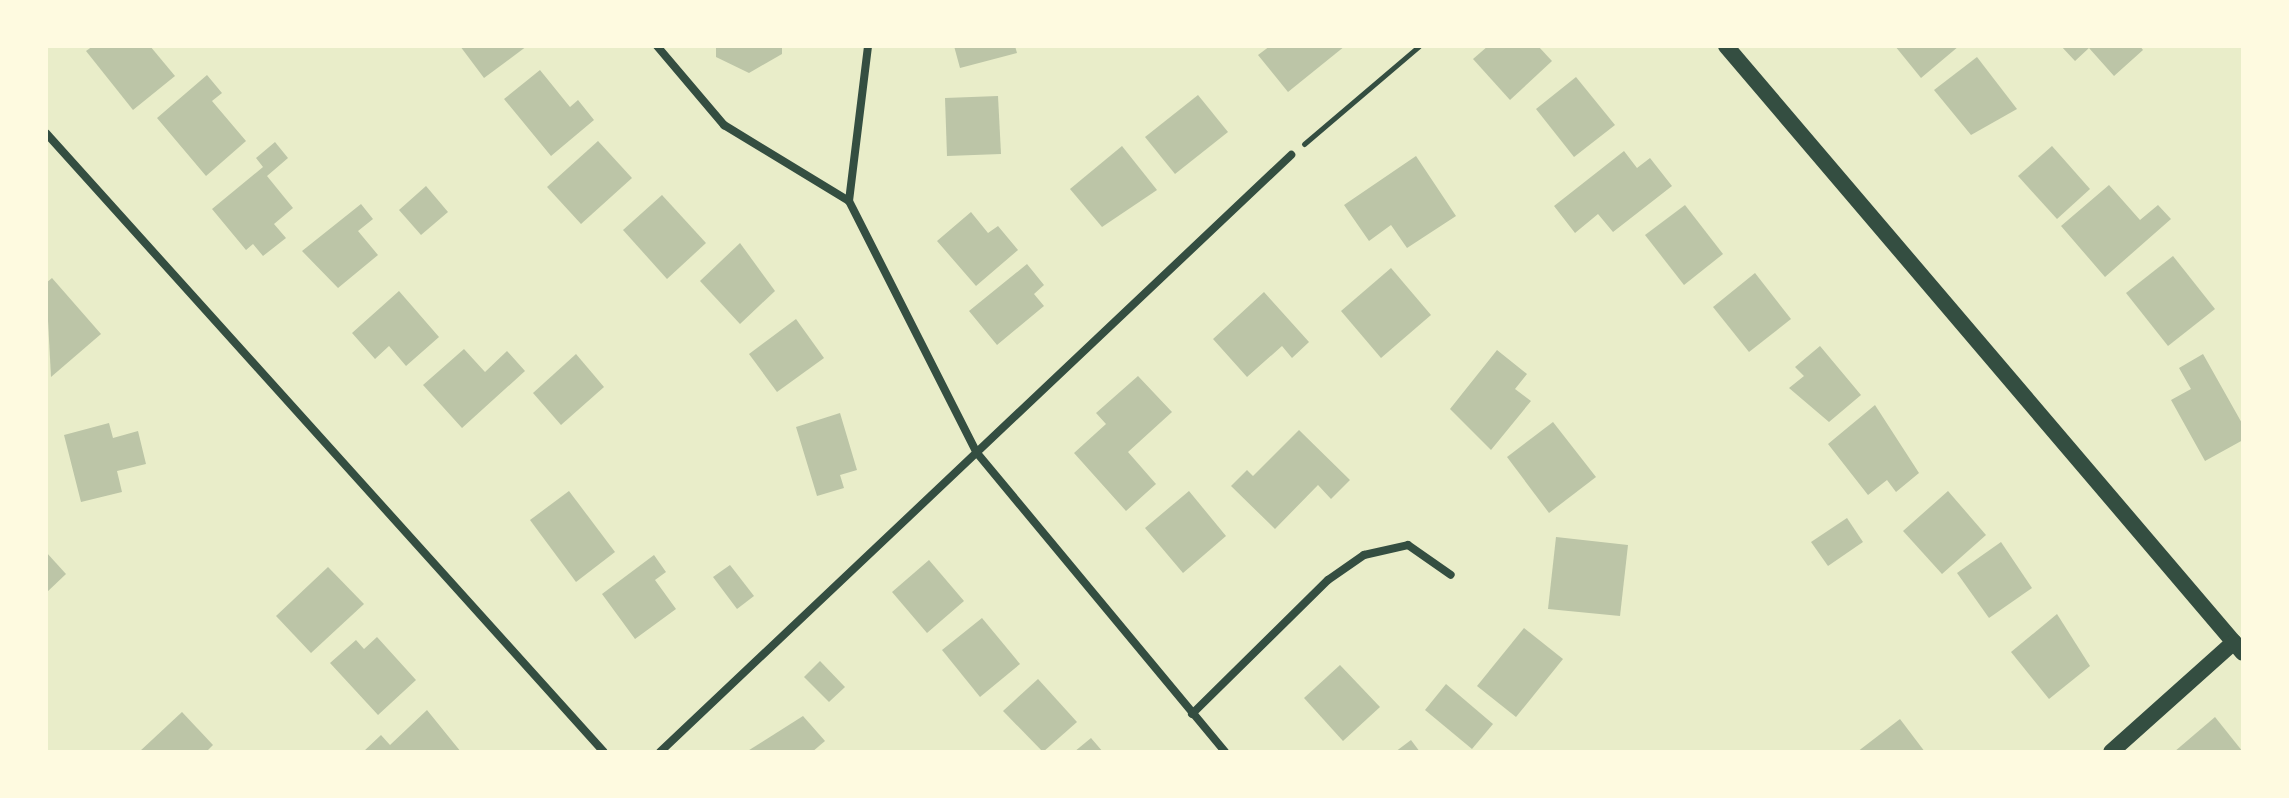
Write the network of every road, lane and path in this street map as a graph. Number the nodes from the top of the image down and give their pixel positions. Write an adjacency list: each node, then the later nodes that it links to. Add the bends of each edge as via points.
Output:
1 (657, 46): 7 (street, via 724,125)
2 (868, 46): 7 (street)
3 (1419, 46): 6 (path)
4 (1726, 46): 10 (main road)
5 (46, 133): 12 (street)
6 (1291, 155): 8 (street)
7 (849, 201): 8 (street)
8 (977, 453): 11 (street); 13 (street)
9 (1451, 575): 11 (street, via 1408,545 1364,555 1328,580)
10 (2238, 648): 15 (main road)
11 (1192, 714): 14 (street)
12 (604, 752)
13 (660, 752)
14 (1225, 752)
15 (2111, 752)

